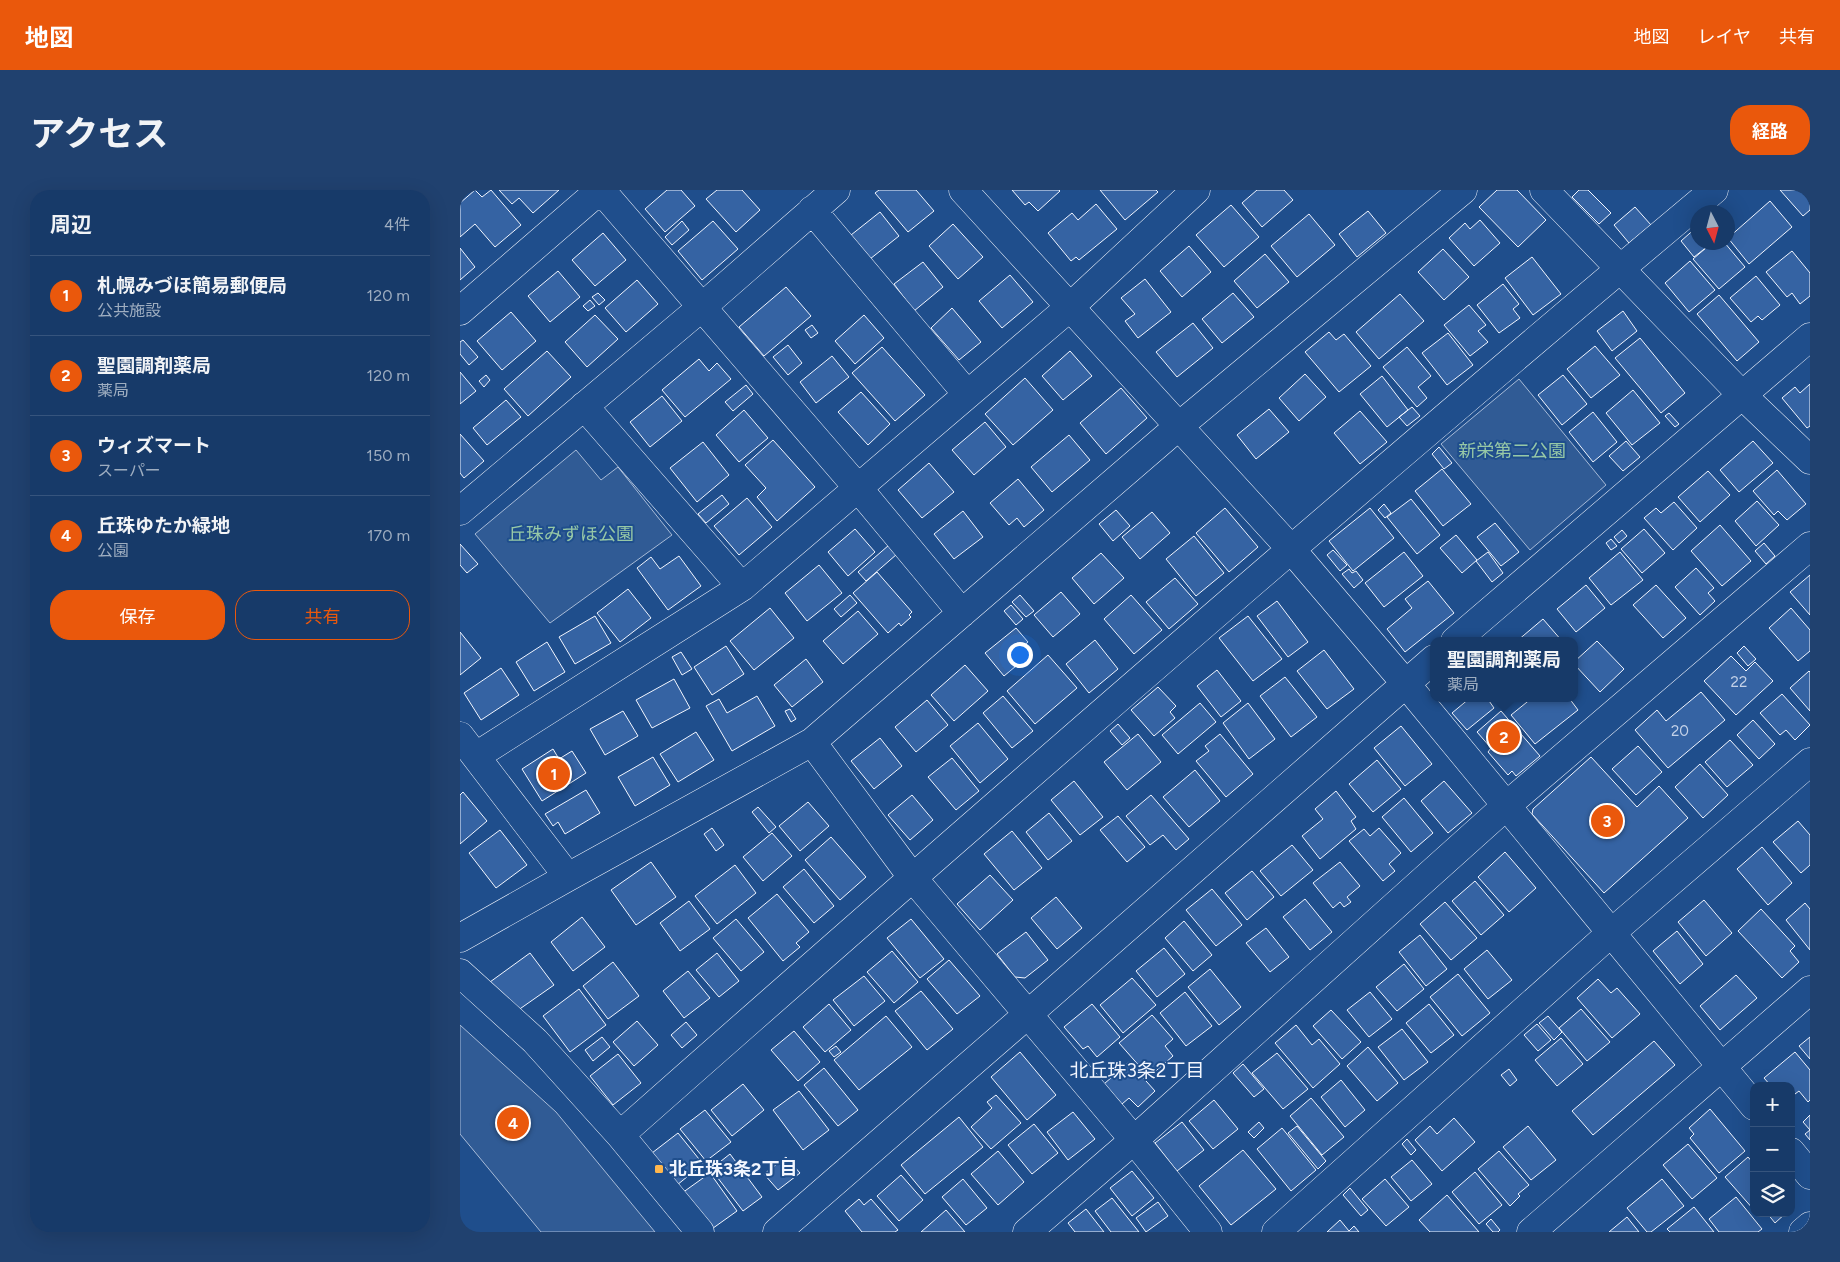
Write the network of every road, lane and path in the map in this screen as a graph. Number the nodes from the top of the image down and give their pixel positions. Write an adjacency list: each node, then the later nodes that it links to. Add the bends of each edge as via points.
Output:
1 (600, 190): 10 (street); 12 (street)
2 (836, 190): 8 (street)
3 (963, 190): 11 (street)
4 (1196, 190): 11 (street)
5 (1463, 190): 17 (street)
6 (1544, 190): 9 (street)
7 (1714, 190): 9 (street)
8 (812, 210): 10 (street); 14 (street)
9 (1620, 270): 15 (street); 22 (street)
10 (702, 307): 16 (street); 19 (street)
11 (1070, 307): 14 (street); 17 (street)
12 (460, 310)
13 (1810, 338): 15 (street)
14 (968, 394): 19 (street)
15 (1742, 394): 18 (street); 25 (street)
16 (584, 406): 20 (street); 23 (street)
17 (1178, 426): 22 (street); 24 (street)
18 (1810, 460)
19 (858, 488): 23 (street); 24 (street)
20 (460, 511)
21 (1810, 546): 31 (street)
22 (1292, 549): 27 (street); 33 (street)
23 (742, 587): 29 (street)
24 (962, 613): 28 (street)
25 (1460, 637)
26 (1430, 663): 27 (street)
27 (1406, 684): 31 (street); 38 (street)
28 (812, 742): 32 (street); 33 (street)
29 (468, 746): 32 (street)
30 (1810, 762): 34 (street)
31 (1506, 806): 34 (street); 42 (street)
32 (568, 877): 35 (street)
33 (912, 877): 38 (street); 41 (street)
34 (1611, 933): 39 (street); 50 (street)
35 (460, 938)
36 (460, 973): 41 (street, via 535,1041)
37 (1810, 990): 39 (street)
38 (1027, 1015): 42 (street); 47 (street)
39 (1722, 1068): 40 (street); 51 (street)
40 (1750, 1101)
41 (620, 1135): 46 (street)
42 (1134, 1140): 48 (street); 49 (street)
43 (1795, 1157): 44 (street)
44 (1810, 1175)
45 (1810, 1226): 52 (street)
46 (700, 1232)
47 (777, 1232)
48 (1027, 1232)
49 (1208, 1232)
50 (1276, 1232)
51 (1532, 1232)
52 (1803, 1232)

